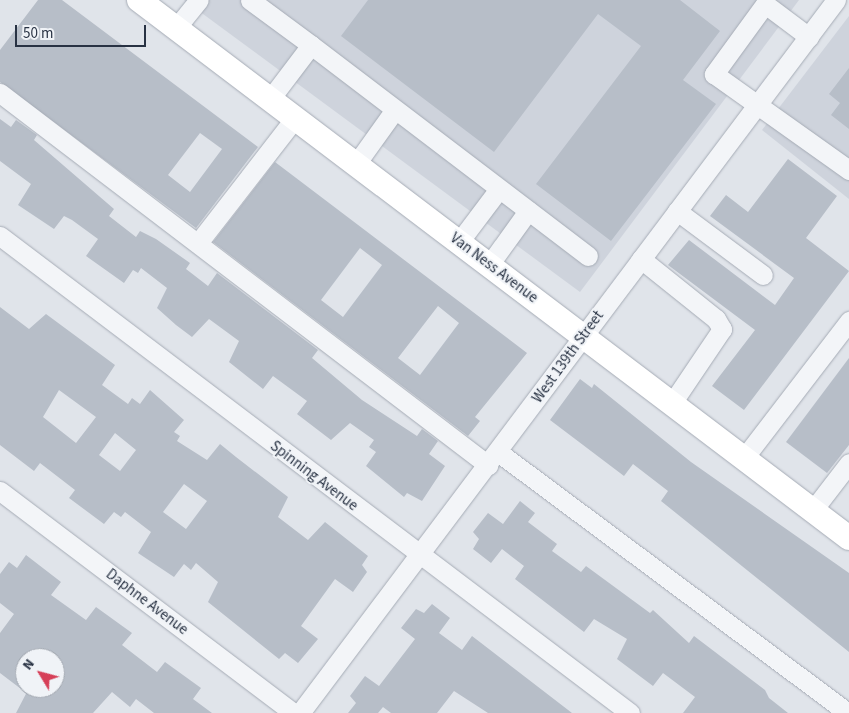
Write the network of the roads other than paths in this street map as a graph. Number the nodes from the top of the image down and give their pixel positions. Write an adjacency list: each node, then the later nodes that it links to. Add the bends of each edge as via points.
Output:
1 (139, 0): 6 (main road, Van Ness Avenue)
2 (199, 0): 6 (street)
3 (250, 0): 8 (street)
4 (836, 0): 7 (street, West 139th Street)
5 (762, 2): 7 (street); 11 (street, via 714,74)
6 (176, 28): 10 (main road, Van Ness Avenue)
7 (808, 37): 11 (street, West 139th Street)
8 (311, 45): 10 (street); 12 (street)
9 (0, 93): 21 (street)
10 (270, 99): 13 (main road, Van Ness Avenue)
11 (756, 106): 15 (street); 18 (street, West 139th Street)
12 (394, 111): 14 (street); 16 (street)
13 (295, 118): 14 (main road, Van Ness Avenue); 21 (street)
14 (356, 164): 20 (main road, Van Ness Avenue)
15 (849, 170)
16 (499, 189): 17 (street); 20 (street)
17 (528, 211): 22 (street); 24 (street)
18 (677, 211): 23 (street, West 139th Street); 25 (street)
19 (0, 236): 35 (street, Spinning Avenue)
20 (459, 242): 24 (main road, Van Ness Avenue)
21 (198, 243): 29 (street)
22 (588, 256)
23 (641, 259): 27 (street, West 139th Street); 28 (street, via 716,319 722,329)
24 (489, 265): 27 (main road, Van Ness Avenue)
25 (763, 275)
26 (849, 321): 30 (street)
27 (583, 336): 28 (main road, Van Ness Avenue); 29 (street, West 139th Street)
28 (672, 403): 30 (main road, Van Ness Avenue)
29 (493, 458): 35 (street, West 139th Street); 39 (street)
30 (744, 458): 33 (main road, Van Ness Avenue)
31 (849, 463): 33 (street)
32 (0, 491): 36 (street, Daphne Avenue)
33 (813, 510): 34 (main road, Van Ness Avenue)
34 (849, 538)
35 (419, 555): 37 (street, West 139th Street); 38 (street, Spinning Avenue)
36 (294, 713)
37 (300, 713)
38 (630, 713)
39 (848, 713)

